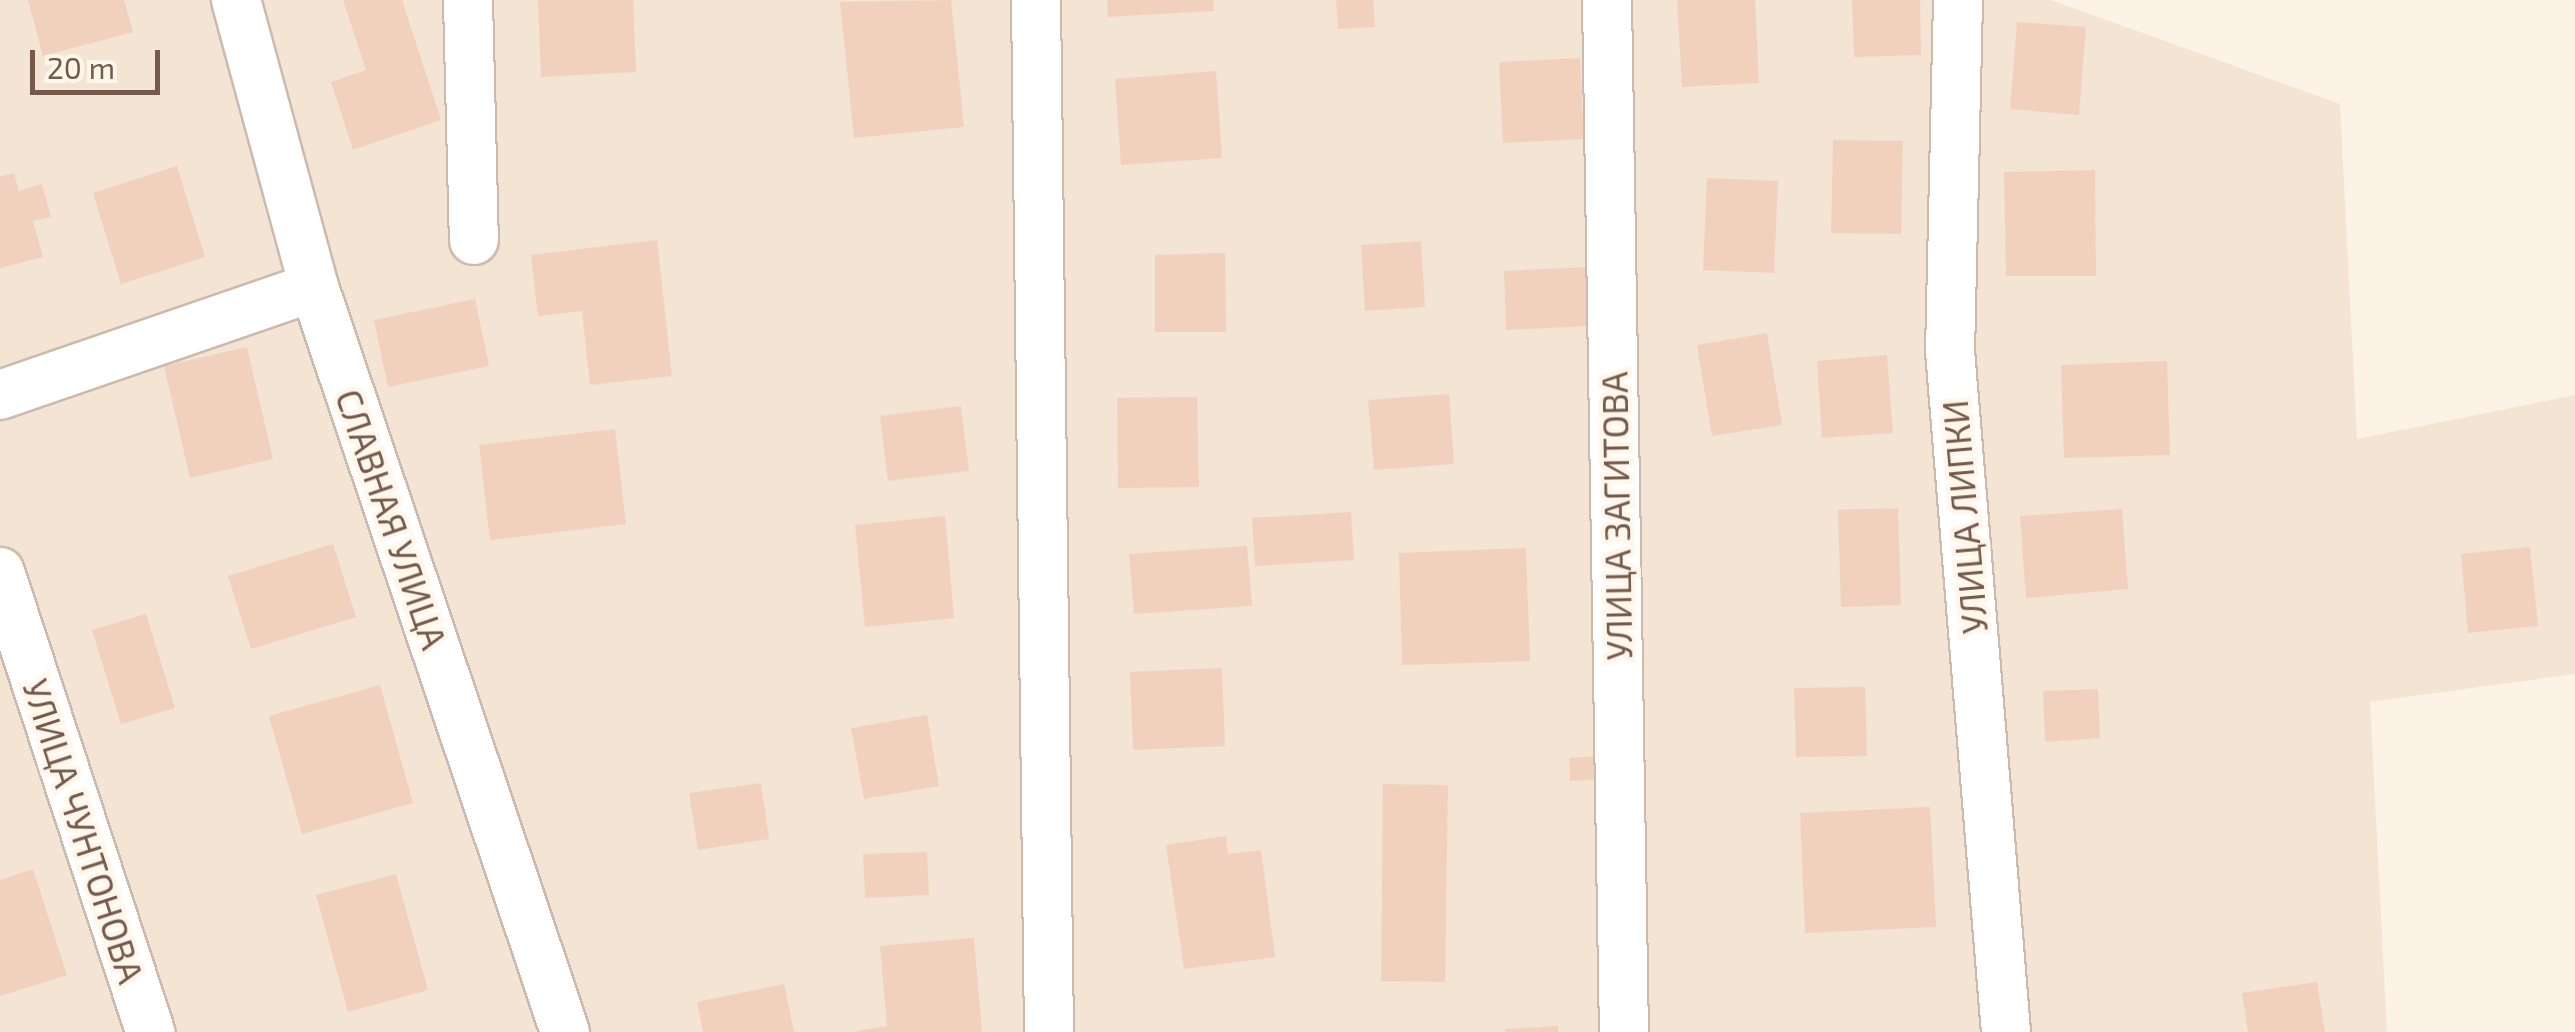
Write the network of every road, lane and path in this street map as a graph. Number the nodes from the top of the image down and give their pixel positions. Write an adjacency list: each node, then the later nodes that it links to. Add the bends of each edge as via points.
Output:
1 (236, 0): 7 (street, СЛАВНАЯ УЛИЦА)
2 (468, 0): 6 (street)
3 (1036, 0): 12 (street)
4 (1607, 0): 13 (street, УЛИЦА ЗАГИТОВА)
5 (1958, 0): 14 (street, УЛИЦА ЛИПКИ, via 1950,351)
6 (474, 240)
7 (314, 287): 8 (street); 11 (street, СЛАВНАЯ УЛИЦА)
8 (0, 395)
9 (0, 572): 10 (street, УЛИЦА ЧУНТОНОВА)
10 (150, 1032)
11 (565, 1032)
12 (1049, 1032)
13 (1624, 1032)
14 (2006, 1032)

